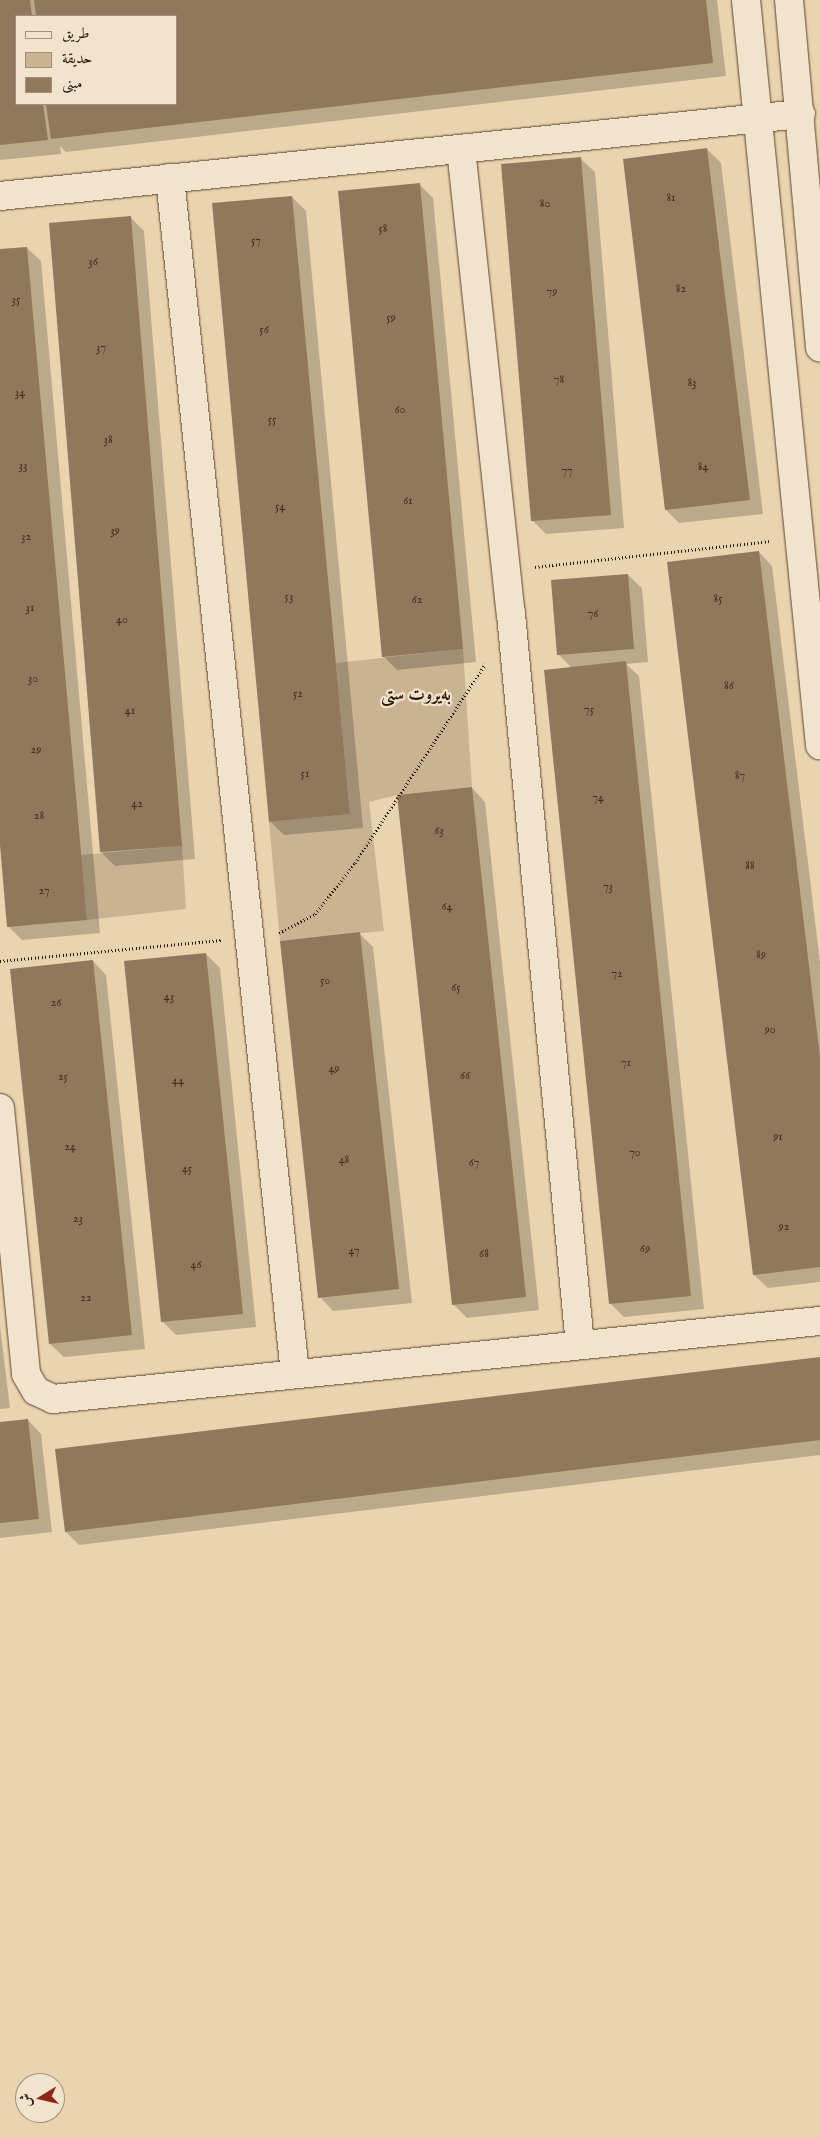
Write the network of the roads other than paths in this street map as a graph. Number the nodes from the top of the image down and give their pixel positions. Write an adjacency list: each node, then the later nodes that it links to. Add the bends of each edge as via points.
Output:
1 (790, 10): 2 (street); 3 (street)
2 (747, 12): 4 (street)
3 (801, 114): 4 (street); 8 (street)
4 (758, 118): 5 (street); 9 (street)
5 (461, 149): 6 (street); 13 (street, via 511,614)
6 (170, 178): 7 (street); 14 (street)
7 (0, 196)
8 (820, 348)
9 (810, 536): 10 (street)
10 (820, 745)
11 (0, 1108): 14 (street, via 26,1374 36,1391 62,1400)
12 (820, 1321): 13 (street)
13 (580, 1345): 14 (street)
14 (295, 1373)

